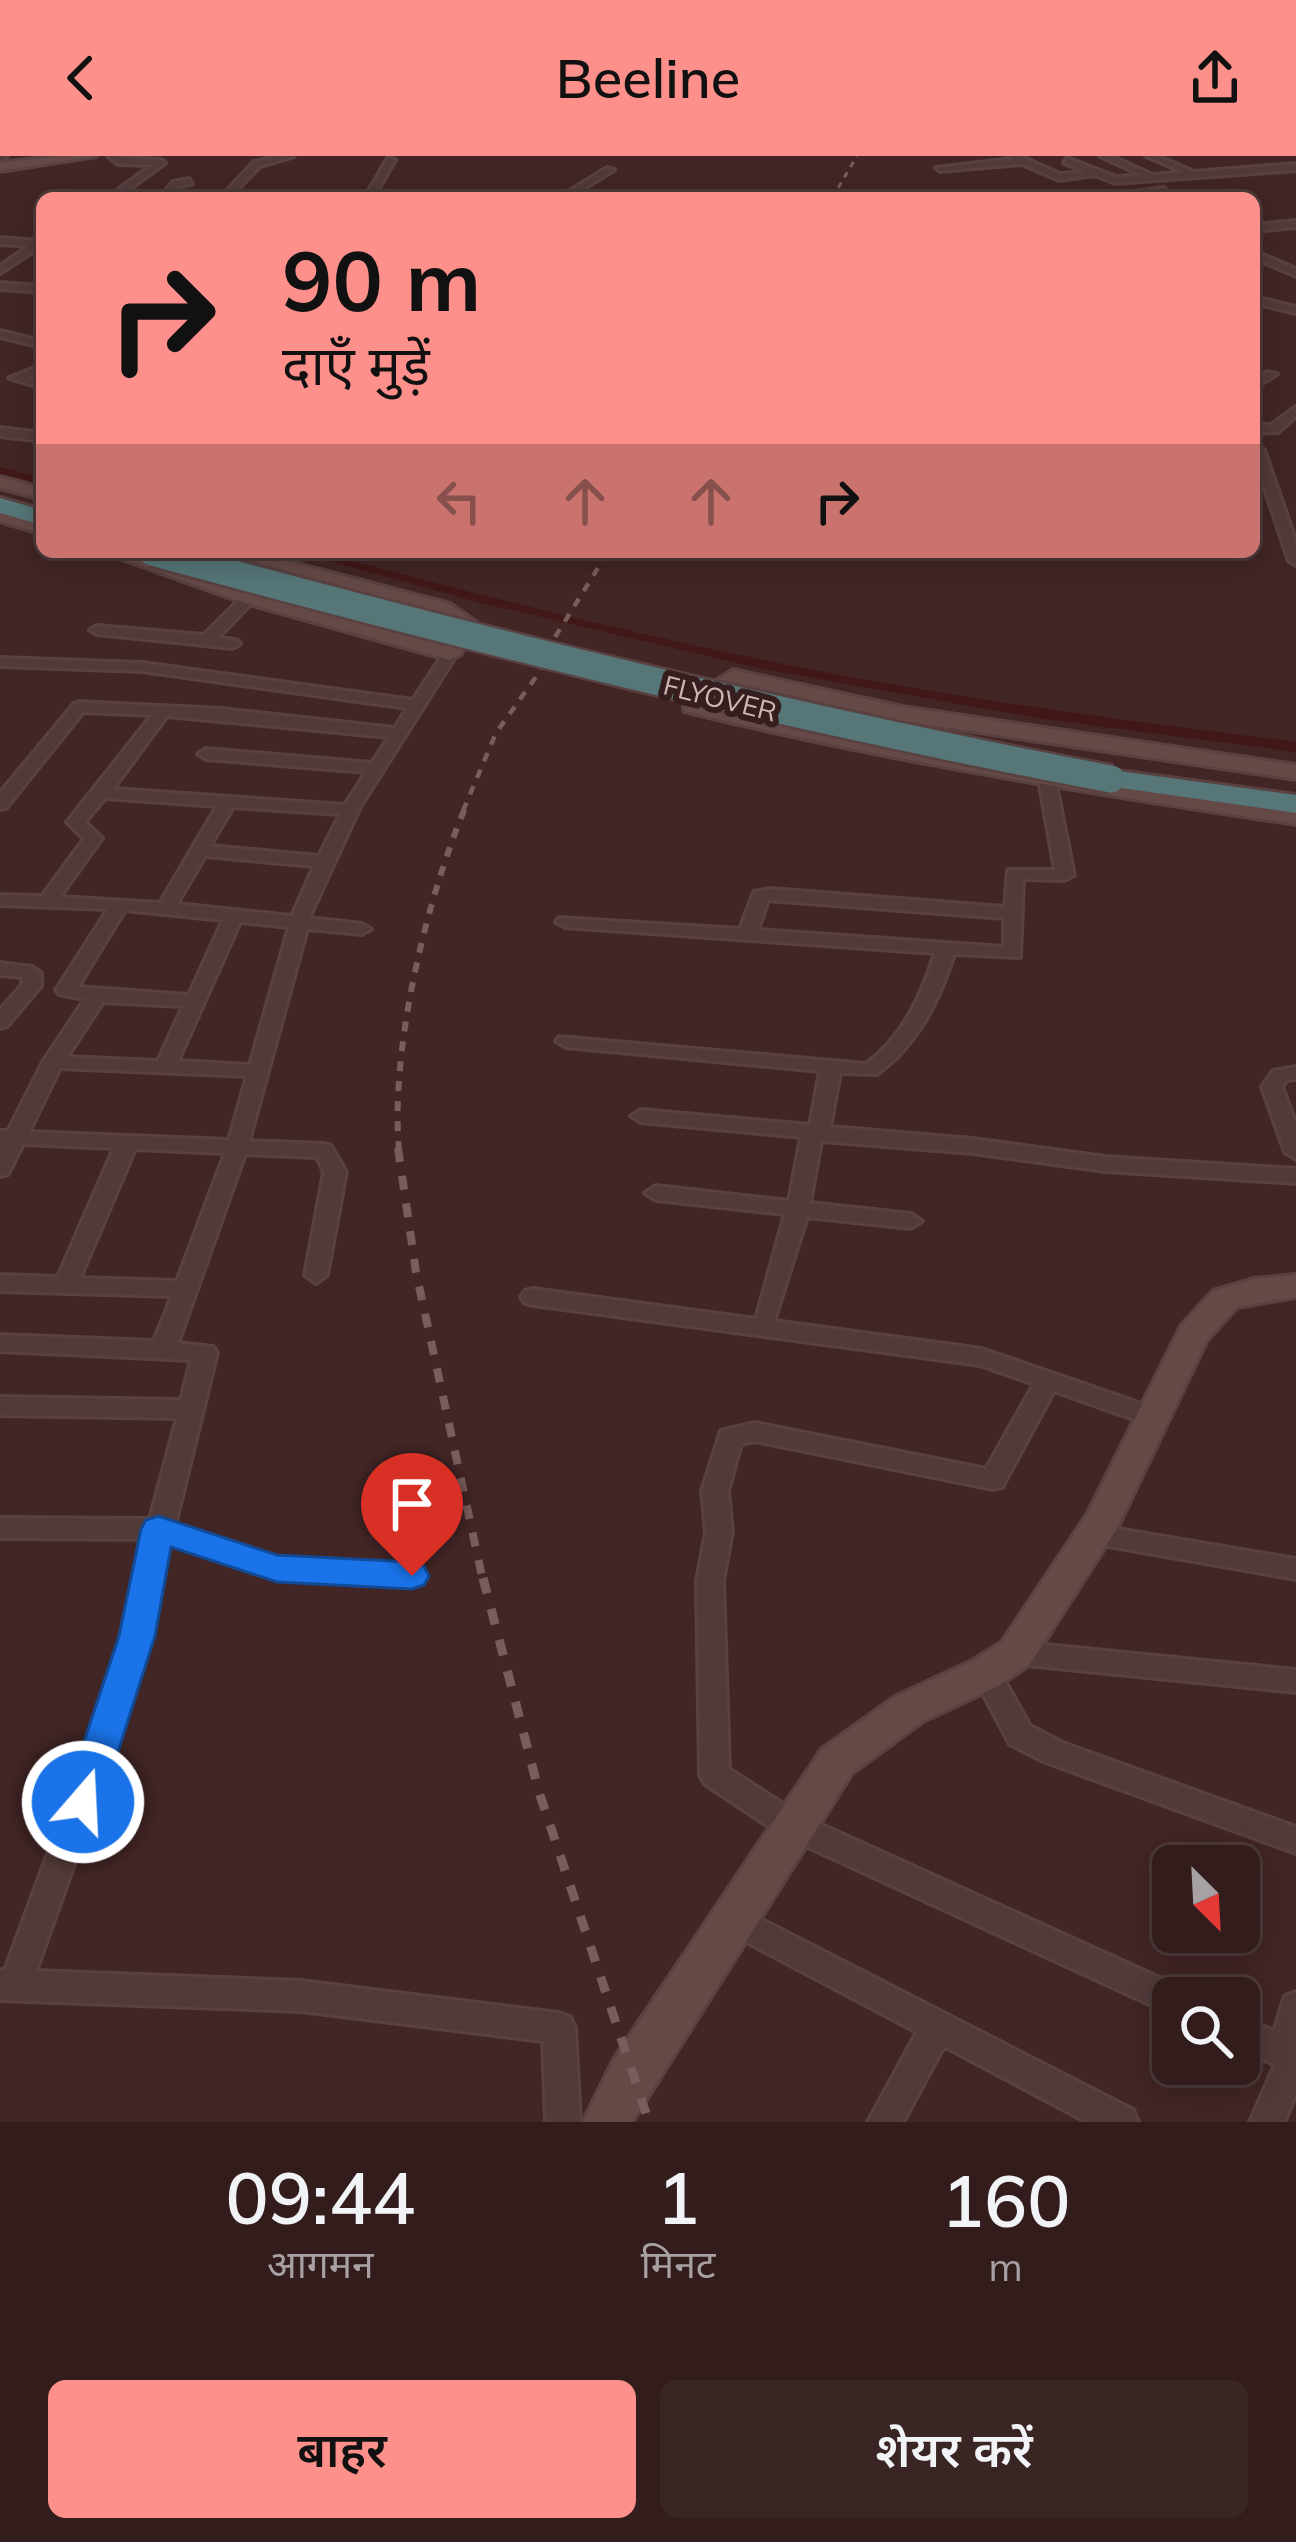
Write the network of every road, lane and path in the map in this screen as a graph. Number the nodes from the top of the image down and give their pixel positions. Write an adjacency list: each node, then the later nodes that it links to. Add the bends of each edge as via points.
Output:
1 (48, 156): 14 (street)
2 (89, 156): 14 (street)
3 (112, 156): 28 (street, via 161,163)
4 (290, 156): 30 (street, via 257,164)
5 (963, 156): 16 (street)
6 (1012, 156): 12 (street)
7 (1103, 156): 24 (street)
8 (1150, 156): 23 (street)
9 (1242, 156): 19 (street)
10 (391, 160): 31 (street)
11 (1, 161): 14 (street)
12 (1024, 161): 16 (street); 22 (street, via 1059,177)
13 (1067, 161): 22 (street)
14 (33, 163)
15 (1217, 164): 21 (street)
16 (981, 165): 18 (street)
17 (1296, 167): 19 (street)
18 (940, 168)
19 (1274, 169): 21 (street); 25 (street)
20 (610, 170): 32 (street)
21 (1236, 172): 23 (street)
22 (1098, 173): 24 (street)
23 (1196, 175): 24 (street)
24 (1154, 178)
25 (1296, 179)
26 (189, 182): 29 (street)
27 (1183, 189): 33 (street)
28 (120, 192)
29 (169, 192)
30 (230, 192)
31 (372, 192)
32 (572, 192)
33 (1149, 192)
34 (1296, 214): 35 (street)
35 (1260, 217)
36 (1296, 224): 37 (street)
37 (1260, 233)
38 (1260, 234): 39 (street)
39 (1296, 236)
40 (0, 241): 41 (street)
41 (36, 245)
42 (36, 249): 45 (street)
43 (36, 251): 47 (street)
44 (1260, 257): 46 (street)
45 (3, 266)
46 (1296, 274)
47 (0, 284): 48 (street)
48 (36, 288)
49 (1260, 301): 50 (street)
50 (1296, 310)
51 (0, 334): 52 (street)
52 (36, 343)
53 (36, 370): 54 (street, via 15,378)
54 (36, 383)
55 (1296, 410): 56 (street, via 1274,429)
56 (1260, 429)
57 (0, 432): 58 (street)
58 (36, 436)
59 (1260, 456): 72 (street)
60 (0, 482): 61 (street)
61 (36, 492)
62 (0, 493): 63 (highway)
63 (36, 504)
64 (0, 505): 66 (highway)
65 (0, 515): 67 (street)
66 (36, 516)
67 (36, 526)
68 (130, 558): 73 (street)
69 (174, 558): 90 (highway, FLYOVER, bridge, via 433,629 914,743)
70 (218, 558): 86 (highway, FLYOVER, bridge, via 576,656 922,733)
71 (252, 558): 77 (street, via 460,615 466,622)
72 (1296, 561)
73 (249, 598): 75 (street); 77 (street)
74 (97, 629): 75 (street)
75 (208, 640): 76 (street)
76 (232, 644)
77 (450, 654): 79 (street)
78 (0, 662): 79 (street, via 142,667)
79 (416, 705): 81 (street)
80 (164, 711): 81 (street); 87 (street); 89 (street, via 79,706)
81 (398, 733): 83 (street)
82 (206, 754): 83 (street)
83 (376, 768): 91 (street)
84 (1296, 772): 85 (street, via 903,714 733,676 692,706)
85 (1047, 780): 92 (street); 99 (street, via 1065,875 1014,874)
86 (1296, 790)
87 (101, 793): 88 (street); 96 (street, via 75,823 93,838)
88 (228, 802): 91 (street); 93 (street)
89 (0, 804)
90 (1296, 804)
91 (351, 810): 94 (street)
92 (1296, 818)
93 (203, 851): 94 (street); 98 (street)
94 (323, 862): 102 (street)
95 (9, 900): 96 (street); 101 (street)
96 (48, 902): 97 (street)
97 (120, 904): 98 (street); 108 (street, via 65,990)
98 (165, 909): 100 (street)
99 (1014, 913): 105 (street, via 771,894 760,896); 106 (street, via 1013,952)
100 (233, 916): 102 (street); 109 (street)
101 (0, 922)
102 (299, 922): 104 (street); 115 (street)
103 (565, 922): 105 (street)
104 (362, 929)
105 (748, 934): 106 (street)
106 (946, 949): 114 (street, via 925,1002 884,1062 870,1070)
107 (0, 969): 110 (street, via 32,973 31,986)
108 (97, 996): 109 (street); 112 (street)
109 (192, 1000): 113 (street)
110 (0, 1022)
111 (566, 1041): 114 (street)
112 (53, 1062): 113 (street); 119 (street)
113 (165, 1068): 115 (street)
114 (831, 1069): 118 (street)
115 (259, 1071): 121 (street)
116 (1296, 1073): 122 (street, via 1280,1075 1272,1087)
117 (641, 1116): 118 (street)
118 (815, 1135): 124 (street); 126 (street)
119 (8, 1137): 120 (street); 123 (street)
120 (126, 1144): 121 (street); 131 (street)
121 (237, 1148): 128 (street, via 324,1150 335,1172); 132 (street)
122 (1296, 1152)
123 (0, 1168)
124 (1296, 1176)
125 (656, 1193): 126 (street)
126 (798, 1209): 127 (street); 134 (street)
127 (911, 1221)
128 (316, 1275)
129 (0, 1283): 131 (street)
130 (1295, 1283): 140 (street, via 1225,1299 1193,1334)
131 (66, 1285): 132 (street)
132 (186, 1289): 136 (street)
133 (533, 1297): 137 (street, via 982,1358)
134 (766, 1316)
135 (0, 1343): 136 (street)
136 (163, 1350): 139 (street, via 206,1354)
137 (1048, 1381): 140 (street); 148 (street, via 993,1480 755,1432 730,1437 715,1491 719,1532 710,1581 715,1775)
138 (0, 1406): 139 (street)
139 (190, 1409): 142 (street)
140 (1153, 1418): 143 (street)
141 (0, 1528): 142 (street)
142 (158, 1529): 145 (street, via 277,1568); 151 (street, via 117,1704)
143 (1094, 1535): 144 (street); 146 (street)
144 (1296, 1569)
145 (412, 1576)
146 (1001, 1663): 147 (street); 148 (street, via 909,1709 837,1761); 149 (street, via 1020,1735)
147 (1296, 1681)
148 (791, 1826): 150 (street); 152 (street)
149 (1296, 1840)
150 (733, 1919): 154 (street); 158 (street)
151 (8, 1985): 157 (street, via 302,1996 559,2028)
152 (1152, 1990)
153 (1296, 2007): 156 (street, via 1288,2038)
154 (937, 2027): 159 (street); 160 (street)
155 (1260, 2041): 156 (street)
156 (1296, 2058): 161 (street)
157 (563, 2122)
158 (607, 2122)
159 (885, 2122)
160 (1120, 2122)
161 (1267, 2122)

